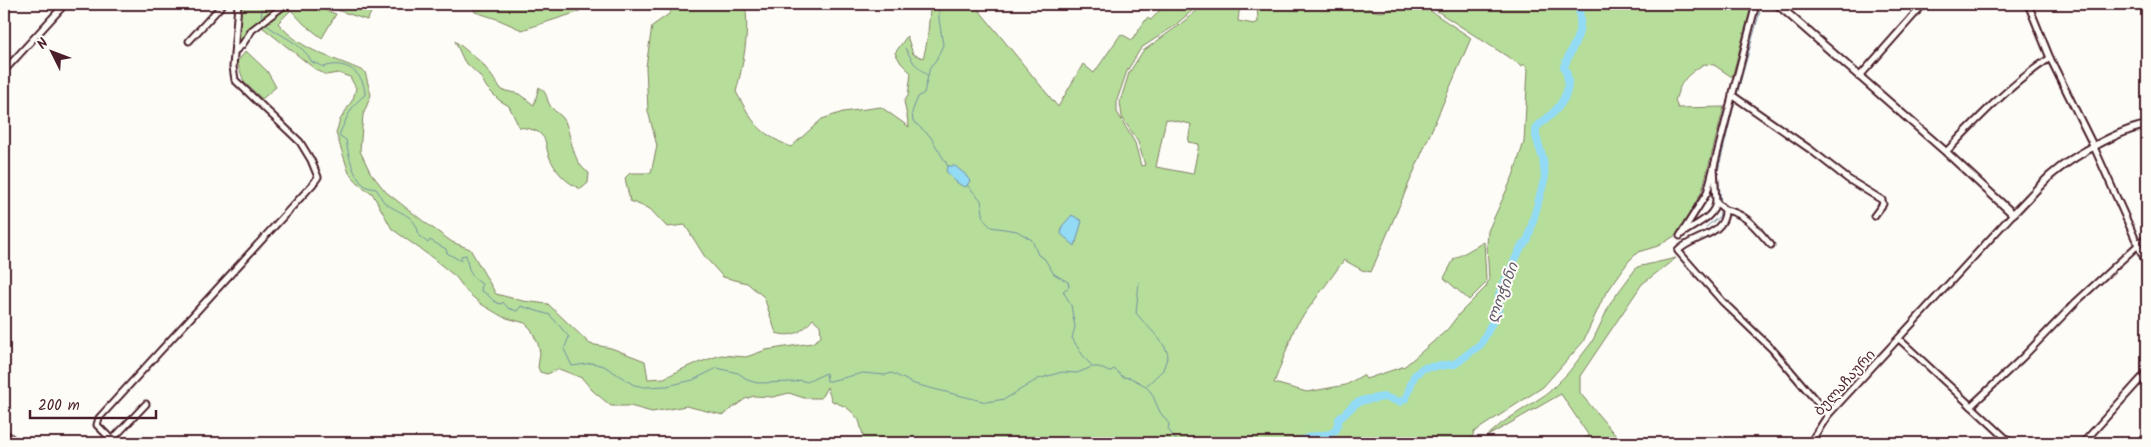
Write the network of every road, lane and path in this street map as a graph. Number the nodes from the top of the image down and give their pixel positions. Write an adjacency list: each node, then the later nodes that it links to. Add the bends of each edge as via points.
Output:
1 (65, 4): 12 (street)
2 (223, 4): 9 (street)
3 (238, 4): 10 (street)
4 (286, 4): 10 (street, via 252,30)
5 (1756, 4): 14 (street)
6 (1777, 4): 13 (street)
7 (1926, 4): 13 (street)
8 (2028, 4): 11 (street)
9 (189, 41)
10 (235, 51): 32 (street, via 236,80 300,142 318,177 99,418 97,425)
11 (2050, 58): 16 (street); 17 (street, via 2022,77)
12 (4, 71)
13 (1859, 77): 17 (street)
14 (1732, 96): 18 (street); 22 (street, via 1882,200 1883,204)
15 (2147, 125): 16 (street)
16 (2094, 147): 21 (street, via 2052,174); 24 (street)
17 (1946, 152): 21 (street)
18 (1714, 167): 19 (street); 19 (street, via 1707,193 1680,236 1711,214)
19 (1716, 202): 20 (street)
20 (1725, 210): 25 (street, via 1745,217); 31 (street, via 1722,224 1714,231 1678,251 1772,350)
21 (2013, 214): 27 (street, ბულაჩაური)
22 (1874, 216)
23 (2147, 240): 24 (street)
24 (2138, 244): 26 (street); 30 (street)
25 (1771, 245)
26 (2147, 265)
27 (1899, 339): 30 (street); 31 (street, ბულაჩაური)
28 (2147, 372): 35 (street)
29 (146, 404): 32 (street)
30 (1971, 406): 34 (street)
31 (1828, 415): 33 (street, ბულაჩაური)
32 (111, 442)
33 (1810, 443)
34 (2012, 443)
35 (2083, 443)

